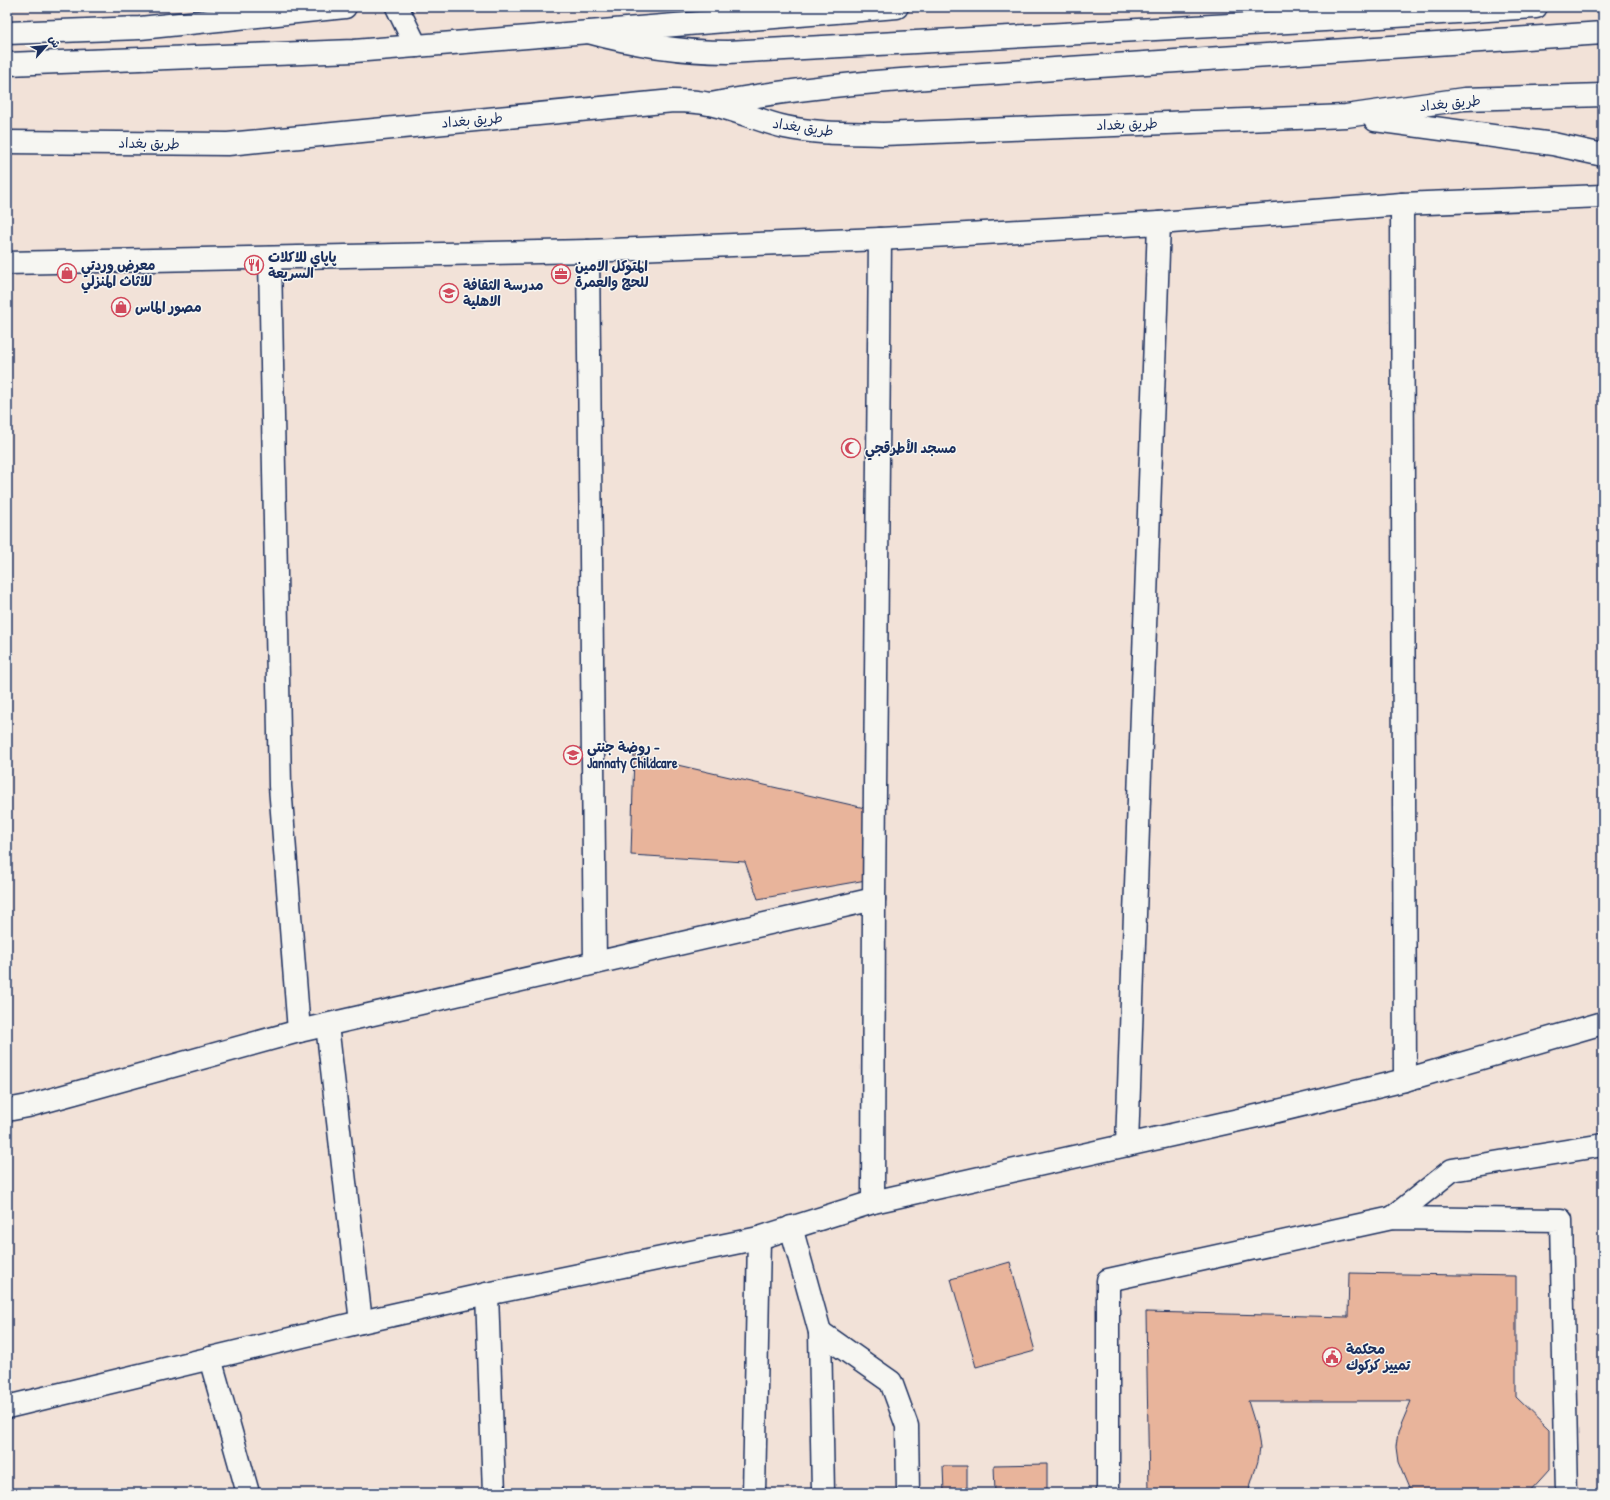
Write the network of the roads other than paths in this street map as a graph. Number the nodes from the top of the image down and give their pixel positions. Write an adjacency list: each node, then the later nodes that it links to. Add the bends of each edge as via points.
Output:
1 (345, 7): 6 (street, via 140,28)
2 (397, 7): 8 (street)
3 (896, 7): 5 (street)
4 (1536, 7): 5 (street, via 728,52 656,48)
5 (588, 32): 8 (street)
6 (7, 33)
7 (1603, 33): 11 (street, via 845,84 755,95)
8 (416, 46): 9 (street, via 354,51)
9 (7, 64)
10 (1603, 94): 12 (street, طريق بغداد, via 1464,100)
11 (710, 104): 12 (street, طريق بغداد, via 787,127 883,134); 13 (street, طريق بغداد, via 673,101 228,144)
12 (1346, 116): 14 (street, via 1553,144)
13 (7, 142)
14 (1603, 155)
15 (1603, 196): 16 (street)
16 (1402, 204): 17 (street); 27 (street)
17 (1159, 223): 18 (street); 29 (street)
18 (880, 239): 19 (street); 22 (street)
19 (588, 251): 20 (street); 23 (street)
20 (270, 258): 21 (street); 26 (street, via 280,786)
21 (7, 263)
22 (874, 900): 23 (street); 31 (street)
23 (595, 962): 25 (street)
24 (1603, 1023): 27 (street)
25 (327, 1024): 26 (street); 36 (street)
26 (299, 1031): 28 (street)
27 (1405, 1080): 29 (street)
28 (7, 1110)
29 (1127, 1145): 31 (street)
30 (1603, 1145): 32 (street, via 1452,1170)
31 (873, 1202): 33 (street)
32 (1392, 1218): 45 (street, via 1108,1280); 46 (street, via 1561,1220)
33 (791, 1227): 34 (street); 37 (street)
34 (759, 1238): 35 (street); 42 (street)
35 (487, 1294): 36 (street); 41 (street)
36 (361, 1322): 38 (street)
37 (820, 1332): 43 (street); 44 (street, via 891,1382 907,1426)
38 (210, 1358): 39 (street); 40 (street)
39 (7, 1407)
40 (248, 1493)
41 (494, 1493)
42 (754, 1493)
43 (823, 1493)
44 (908, 1493)
45 (1108, 1493)
46 (1567, 1493)

